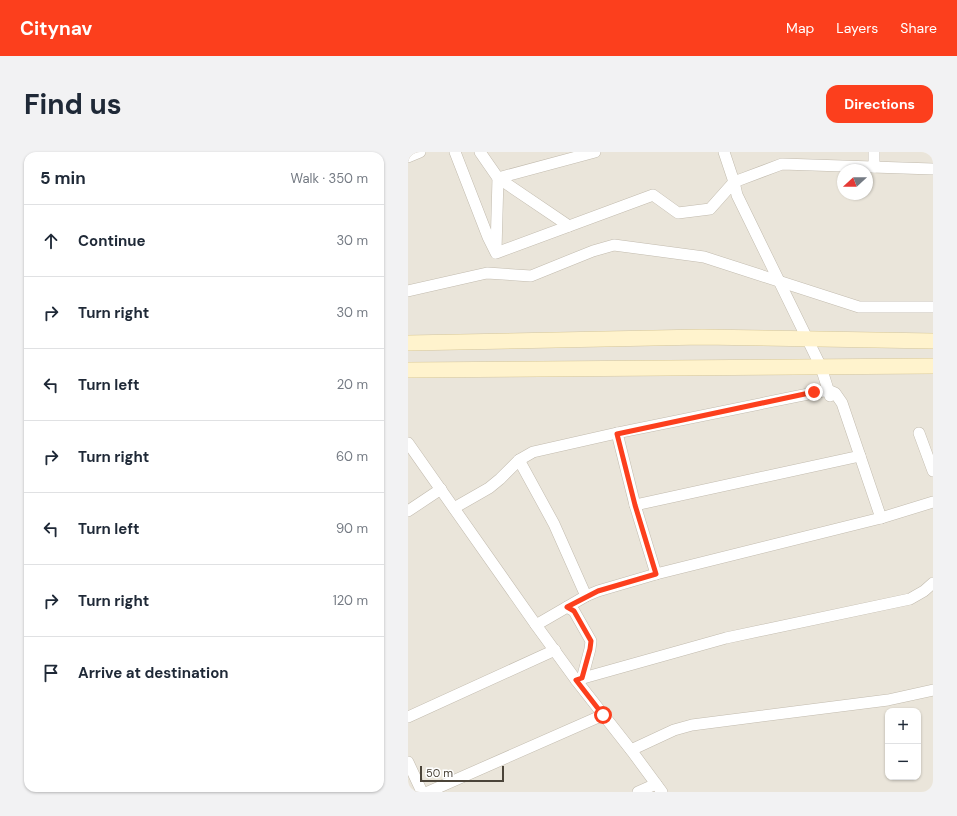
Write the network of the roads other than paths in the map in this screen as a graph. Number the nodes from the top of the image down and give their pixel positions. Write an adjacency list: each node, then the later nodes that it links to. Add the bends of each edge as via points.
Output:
1 (420, 152): 8 (street)
2 (455, 152): 15 (street)
3 (480, 152): 12 (street)
4 (559, 152): 9 (street)
5 (595, 152): 9 (street)
6 (724, 152): 13 (street)
7 (874, 152): 10 (street)
8 (408, 157)
9 (571, 158): 12 (street)
10 (874, 167): 11 (street); 13 (street, via 782,164)
11 (933, 169)
12 (498, 178): 14 (street); 15 (street)
13 (734, 182): 14 (street, via 710,209 678,213 653,195); 16 (street, via 737,194)
14 (569, 226): 15 (street)
15 (496, 253)
16 (779, 281): 17 (street, via 704,257 614,246 593,251 531,276 487,273); 18 (street, via 859,307); 19 (street)
17 (408, 291)
18 (933, 307)
19 (808, 339): 20 (main road); 21 (main road, via 702,336); 23 (street)
20 (933, 341)
21 (408, 343)
22 (933, 366): 23 (main road)
23 (821, 367): 24 (main road); 25 (street)
24 (408, 370)
25 (829, 393): 27 (street); 29 (street, via 835,393 842,403)
26 (919, 433): 31 (street)
27 (617, 434): 30 (street, via 533,452); 34 (street)
28 (408, 443): 32 (street)
29 (860, 456): 34 (street); 37 (street)
30 (519, 460): 35 (street, via 489,488); 40 (street, via 548,512)
31 (933, 471)
32 (441, 490): 35 (street); 36 (street)
33 (933, 502): 37 (street)
34 (635, 505): 38 (street)
35 (454, 508): 42 (street)
36 (408, 511)
37 (881, 518): 38 (street)
38 (656, 574): 40 (street)
39 (933, 583): 44 (street, via 910,599 726,638)
40 (586, 596): 41 (street)
41 (567, 607): 42 (street); 44 (street, via 574,611 591,641)
42 (536, 625): 43 (street)
43 (555, 650): 44 (street); 47 (street)
44 (579, 679): 46 (street)
45 (933, 690): 48 (street, via 888,700 692,725 674,730)
46 (603, 715): 48 (street); 52 (street)
47 (408, 717)
48 (631, 750): 50 (street)
49 (408, 762): 51 (street)
50 (659, 788): 53 (street)
51 (422, 792)
52 (428, 792)
53 (638, 792)

